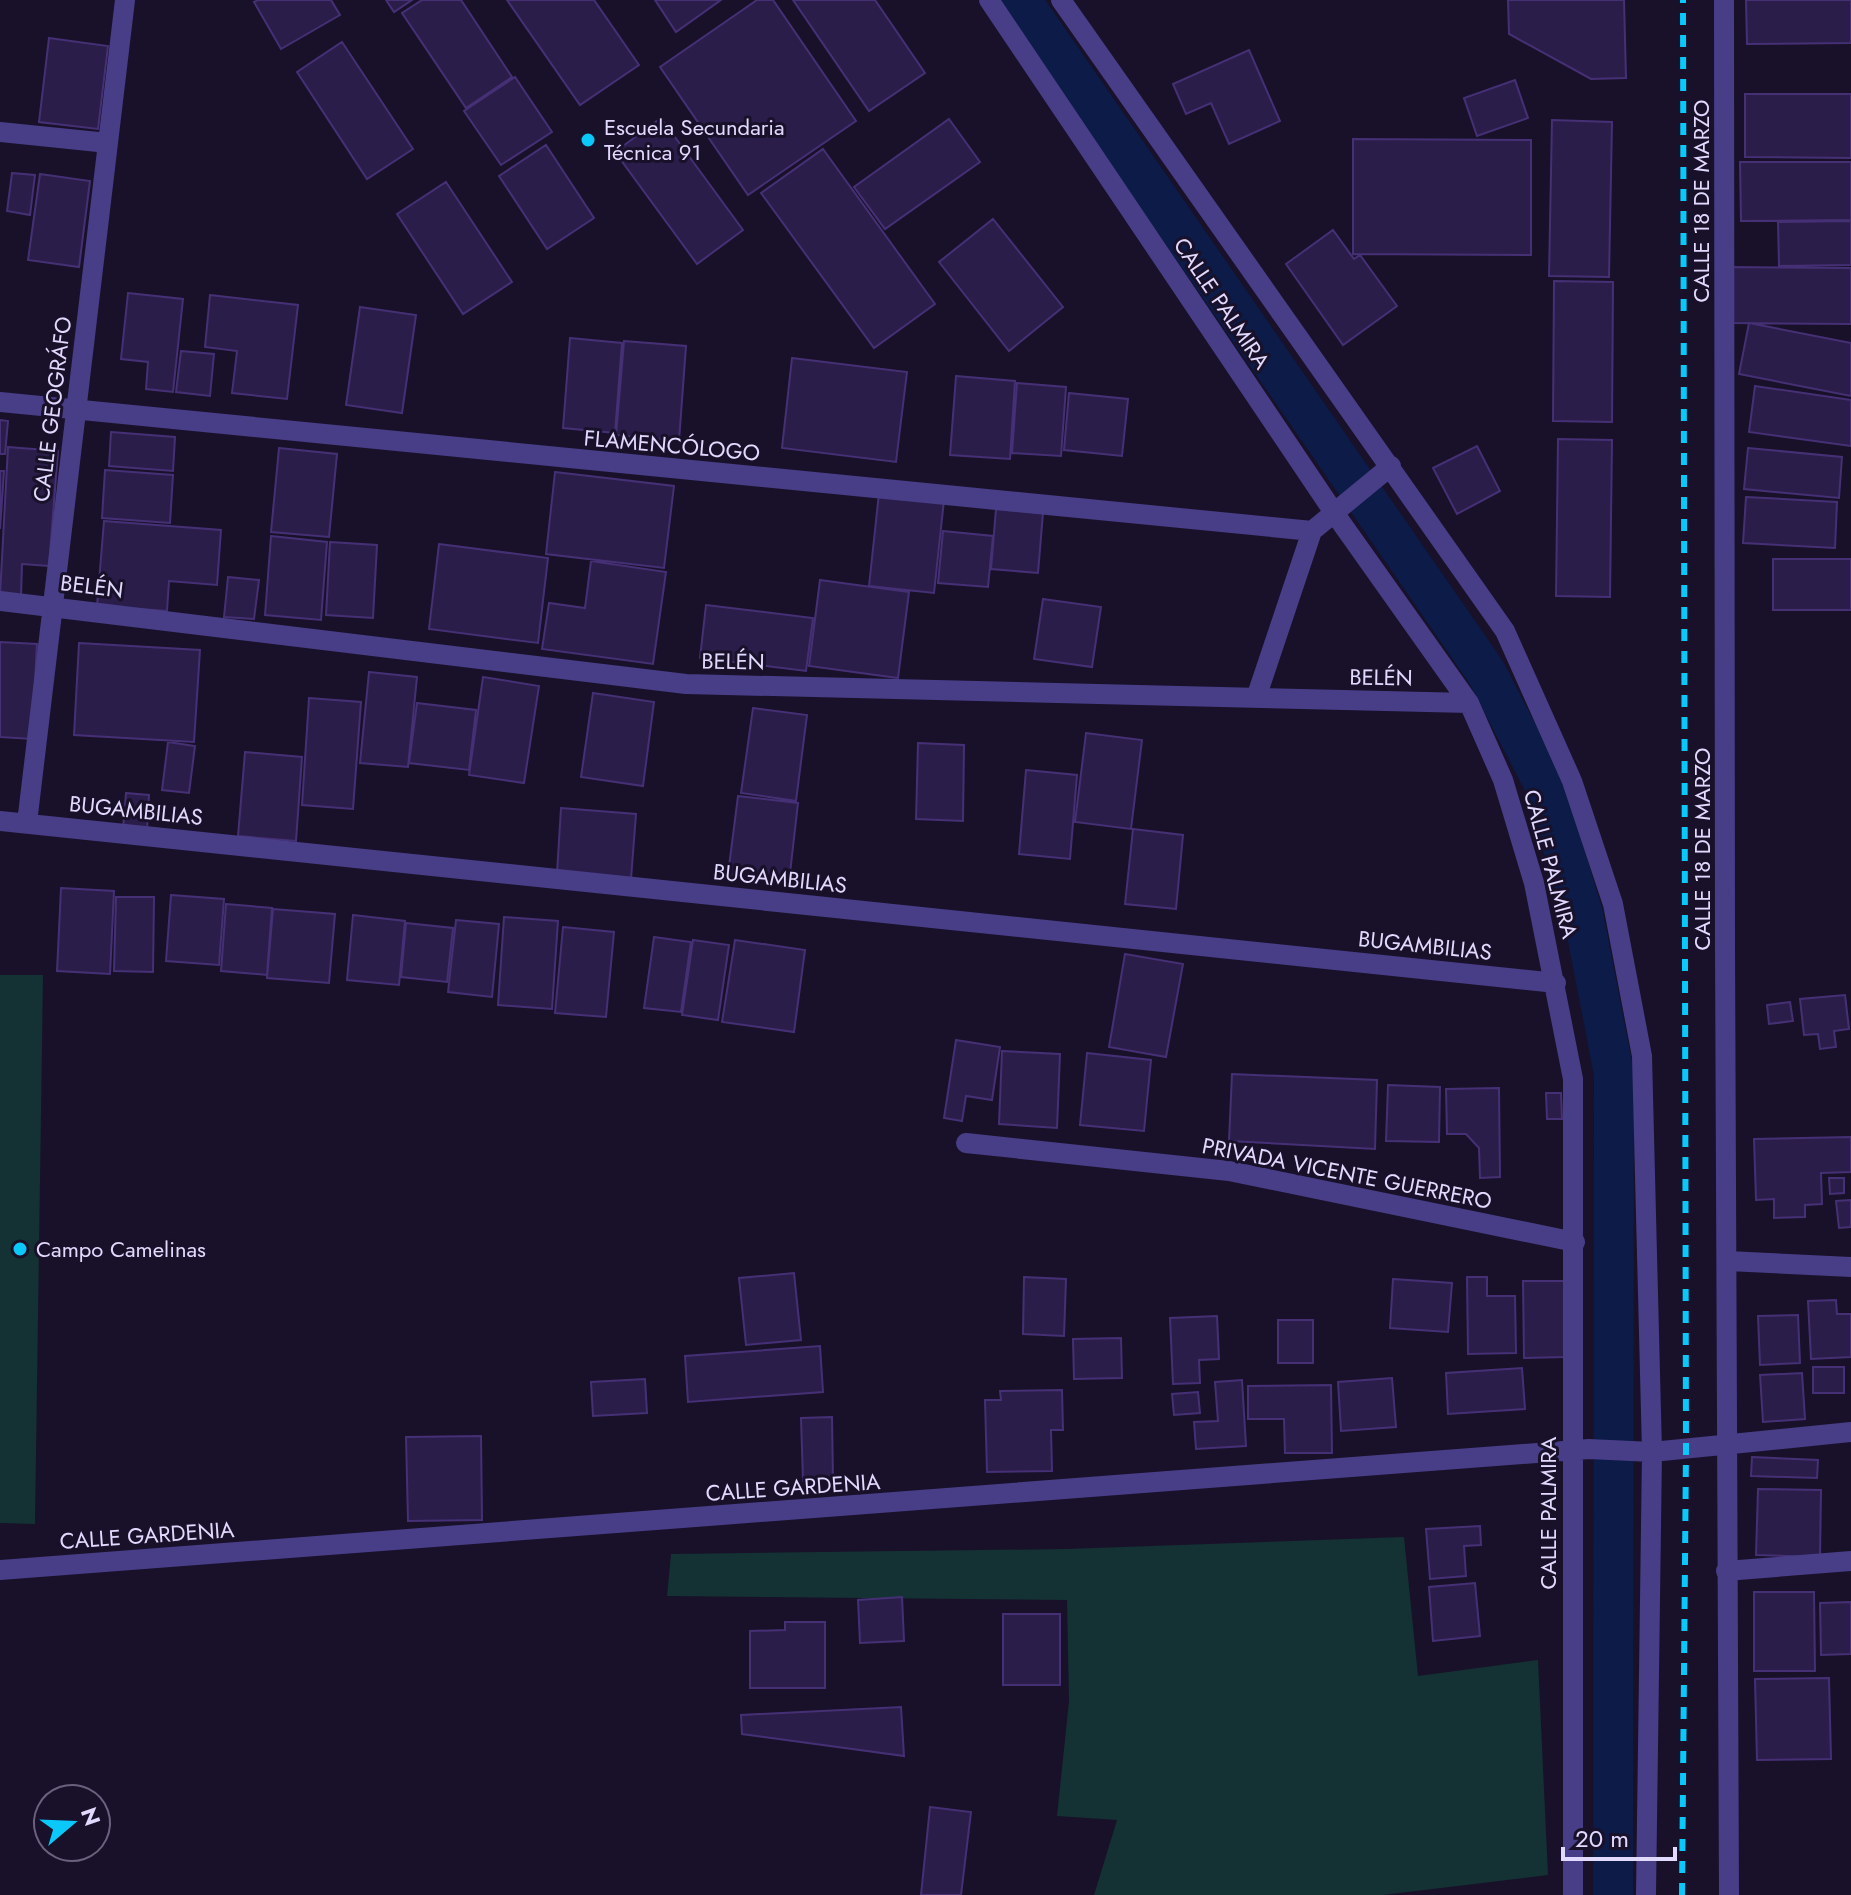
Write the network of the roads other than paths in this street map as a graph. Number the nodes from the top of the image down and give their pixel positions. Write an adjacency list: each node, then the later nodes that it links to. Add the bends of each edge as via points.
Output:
1 (125, 0): 6 (street, CALLE GEOGRÁFO)
2 (989, 0): 10 (street, CALLE PALMIRA)
3 (1061, 0): 9 (street)
4 (1724, 0): 21 (street, CALLE 18 DE MARZO)
5 (0, 132): 6 (street)
6 (108, 143): 8 (street, CALLE GEOGRÁFO)
7 (0, 402): 8 (street, FLAMENCÓLOGO)
8 (76, 412): 11 (street, FLAMENCÓLOGO); 13 (street, CALLE GEOGRÁFO)
9 (1385, 471): 10 (street); 26 (street, via 1505,631 1572,781 1613,904 1642,1056)
10 (1335, 514): 11 (street); 15 (street, CALLE PALMIRA)
11 (1312, 531): 14 (street)
12 (0, 601): 13 (street, BELÉN)
13 (53, 605): 14 (street, BELÉN, via 686,684); 17 (street, CALLE GEOGRÁFO)
14 (1256, 698): 15 (street, BELÉN)
15 (1469, 703): 18 (street, CALLE PALMIRA, via 1503,780)
16 (0, 821): 17 (street, BUGAMBILIAS)
17 (27, 823): 18 (street, BUGAMBILIAS)
18 (1556, 983): 20 (street, CALLE PALMIRA, via 1573,1079)
19 (966, 1143): 20 (street, PRIVADA VICENTE GUERRERO, via 1229,1171)
20 (1575, 1242): 25 (street, CALLE PALMIRA)
21 (1728, 1261): 22 (street); 24 (street, CALLE 18 DE MARZO)
22 (1851, 1267)
23 (1851, 1432): 24 (street, CALLE GARDENIA)
24 (1726, 1443): 26 (street, CALLE GARDENIA); 29 (street, CALLE 18 DE MARZO)
25 (1580, 1451): 26 (street, CALLE GARDENIA); 28 (street, CALLE GARDENIA); 30 (street, CALLE PALMIRA)
26 (1647, 1452): 31 (street)
27 (1851, 1561): 29 (street)
28 (0, 1570)
29 (1726, 1571): 32 (street, CALLE 18 DE MARZO)
30 (1573, 1895)
31 (1646, 1895)
32 (1729, 1895)

